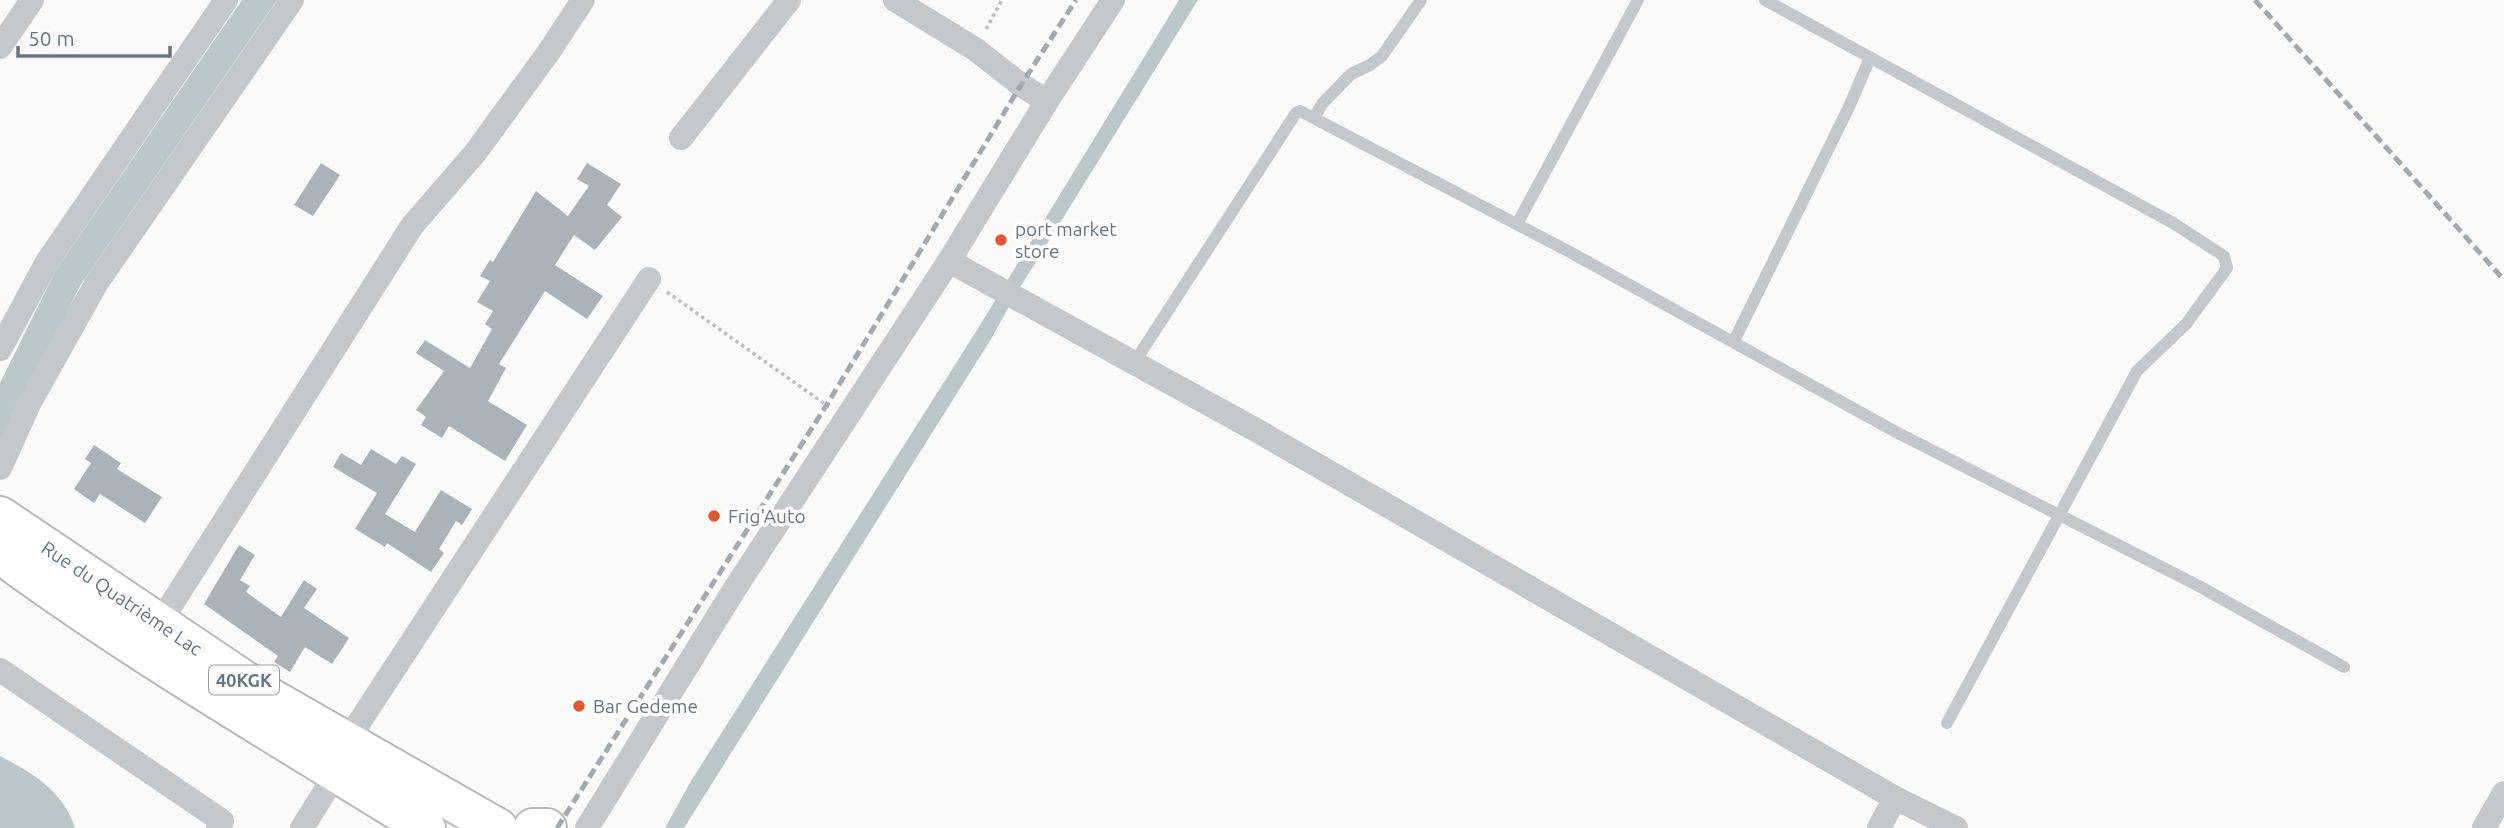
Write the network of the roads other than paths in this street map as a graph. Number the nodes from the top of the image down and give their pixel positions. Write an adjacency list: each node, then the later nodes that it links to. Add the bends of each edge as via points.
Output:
1 (32, 0): 11 (street)
2 (226, 0): 20 (street, via 47,262)
3 (292, 0): 22 (street, via 96,284 29,404)
4 (583, 0): 26 (street, via 475,153 412,226)
5 (789, 0): 15 (street)
6 (895, 0): 13 (street, via 975,48)
7 (1113, 0): 13 (street)
8 (1421, 0): 14 (lane, via 1382,56 1351,74)
9 (1638, 0): 16 (lane)
10 (1765, 0): 12 (lane)
11 (0, 47)
12 (1870, 58): 19 (lane); 24 (lane, via 2173,223 2224,256 2227,268 2186,324 2137,371)
13 (1046, 101): 17 (street)
14 (1314, 118): 16 (lane); 21 (lane, via 1296,113)
15 (681, 138)
16 (1517, 224): 19 (lane)
17 (949, 261): 21 (street); 39 (street, via 734,590)
18 (649, 279): 30 (street)
19 (1734, 341): 24 (lane, via 1896,432)
20 (0, 349)
21 (1134, 363): 32 (street)
22 (0, 468)
23 (0, 516): 26 (main road, Rue du Quatrième Lac / 40KGK)
24 (2060, 516): 27 (lane); 29 (lane)
25 (0, 554): 30 (main road, Rue du Quatrième Lac / 40KGK, via 246,718)
26 (159, 624): 30 (main road, Rue du Quatrième Lac / 40KGK, via 269,697)
27 (2344, 667)
28 (0, 670): 33 (street, via 222,821)
29 (1947, 723)
30 (342, 757): 34 (street); 35 (main road, Rue du Quatrième Lac / 40KGK); 36 (main road, Rue du Quatrième Lac / 40KGK)
31 (2504, 793): 42 (street)
32 (1895, 798): 40 (street); 41 (street)
33 (218, 828)
34 (302, 828)
35 (426, 828)
36 (498, 828)
37 (533, 828): 38 (main road)
38 (547, 828)
39 (587, 828)
40 (1879, 828)
41 (1956, 828)
42 (2484, 828)

